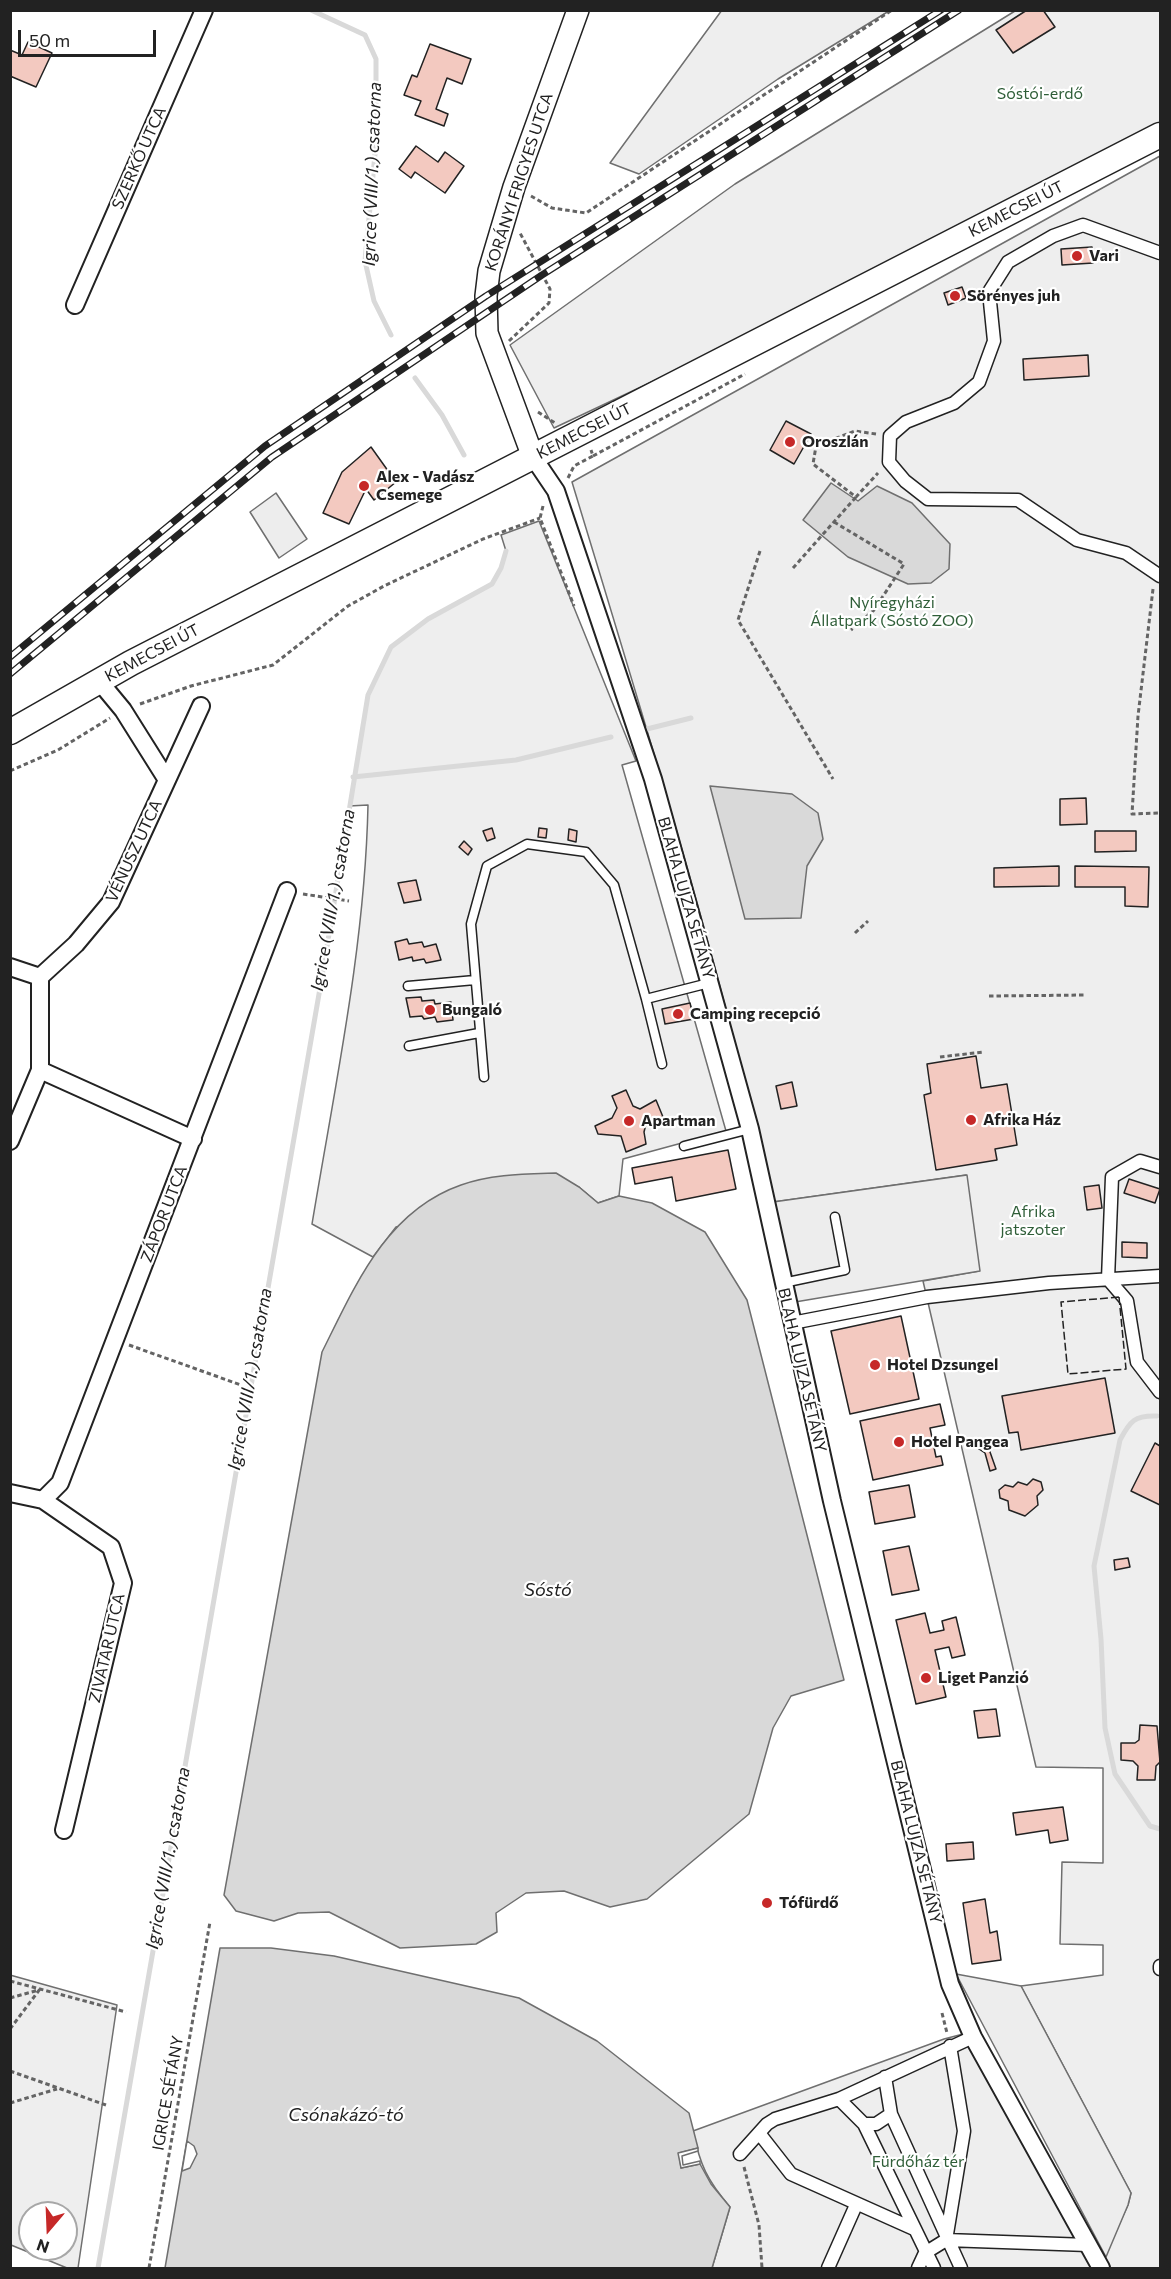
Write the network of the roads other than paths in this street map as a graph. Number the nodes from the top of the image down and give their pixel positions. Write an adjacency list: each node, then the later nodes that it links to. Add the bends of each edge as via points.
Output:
1 (204, 10): 5 (street, SZERKŐ UTCA)
2 (578, 10): 6 (street, KORÁNYI FRIGYES UTCA, via 510,198 489,271 486,296 487,333)
3 (1161, 135): 6 (main road, KEMECSEI ÚT)
4 (1161, 253): 7 (street, via 1083,225 1053,236 1008,262 989,292 994,341 979,382 954,403 906,422 890,436 889,462 928,499 1018,500 1077,540 1126,553)
5 (75, 305)
6 (533, 457): 8 (main road, KEMECSEI ÚT); 16 (street, BLAHA LUJZA SÉTÁNY, via 556,491 653,779)
7 (1158, 575)
8 (99, 681): 10 (main road, KEMECSEI ÚT); 11 (street, via 123,710)
9 (201, 706): 11 (street, VÉNUSZ UTCA)
10 (10, 732)
11 (167, 780): 14 (street, VÉNUSZ UTCA, via 111,902 76,944)
12 (287, 891): 25 (street, ZÁPOR UTCA)
13 (10, 967): 14 (street)
14 (40, 977): 22 (street)
15 (475, 980): 17 (lane); 18 (lane, via 471,924 487,866 527,844 586,852 614,885); 19 (lane)
16 (710, 983): 18 (lane); 24 (street, BLAHA LUJZA SÉTÁNY)
17 (408, 986)
18 (646, 999): 21 (lane)
19 (479, 1033): 20 (lane); 23 (lane)
20 (409, 1046)
21 (662, 1064)
22 (40, 1070): 25 (street); 26 (street)
23 (484, 1077)
24 (750, 1129): 27 (lane); 32 (street, BLAHA LUJZA SÉTÁNY)
25 (193, 1138): 36 (street, ZÁPOR UTCA, via 60,1483)
26 (10, 1141)
27 (684, 1146)
28 (1161, 1167): 31 (street, via 1140,1161 1112,1177)
29 (835, 1217): 32 (lane, via 845,1270)
30 (1161, 1276): 31 (street)
31 (1108, 1279): 33 (street, via 927,1297); 34 (street, via 1126,1301 1137,1362)
32 (783, 1283): 33 (street, BLAHA LUJZA SÉTÁNY)
33 (792, 1323): 38 (street, BLAHA LUJZA SÉTÁNY, via 950,1984)
34 (1161, 1392)
35 (10, 1493): 36 (street)
36 (43, 1500): 37 (street, ZIVATAR UTCA, via 111,1547 123,1583)
37 (64, 1830)
38 (973, 2037): 39 (street); 49 (street, BLAHA LUJZA SÉTÁNY)
39 (950, 2046): 40 (street); 48 (street, via 964,2131)
40 (885, 2077): 41 (street); 42 (street)
41 (839, 2099): 43 (street); 44 (street, via 775,2119)
42 (891, 2114): 43 (street, via 876,2124); 48 (street)
43 (864, 2124): 47 (street)
44 (759, 2133): 45 (street); 46 (street, via 791,2174)
45 (740, 2154)
46 (856, 2205): 47 (street); 51 (street)
47 (914, 2229): 50 (street)
48 (946, 2240): 49 (street); 50 (street); 54 (street)
49 (1088, 2245): 55 (street, BLAHA LUJZA SÉTÁNY)
50 (926, 2253): 52 (street); 53 (street)
51 (828, 2268)
52 (918, 2268)
53 (934, 2268)
54 (961, 2268)
55 (1101, 2268)

